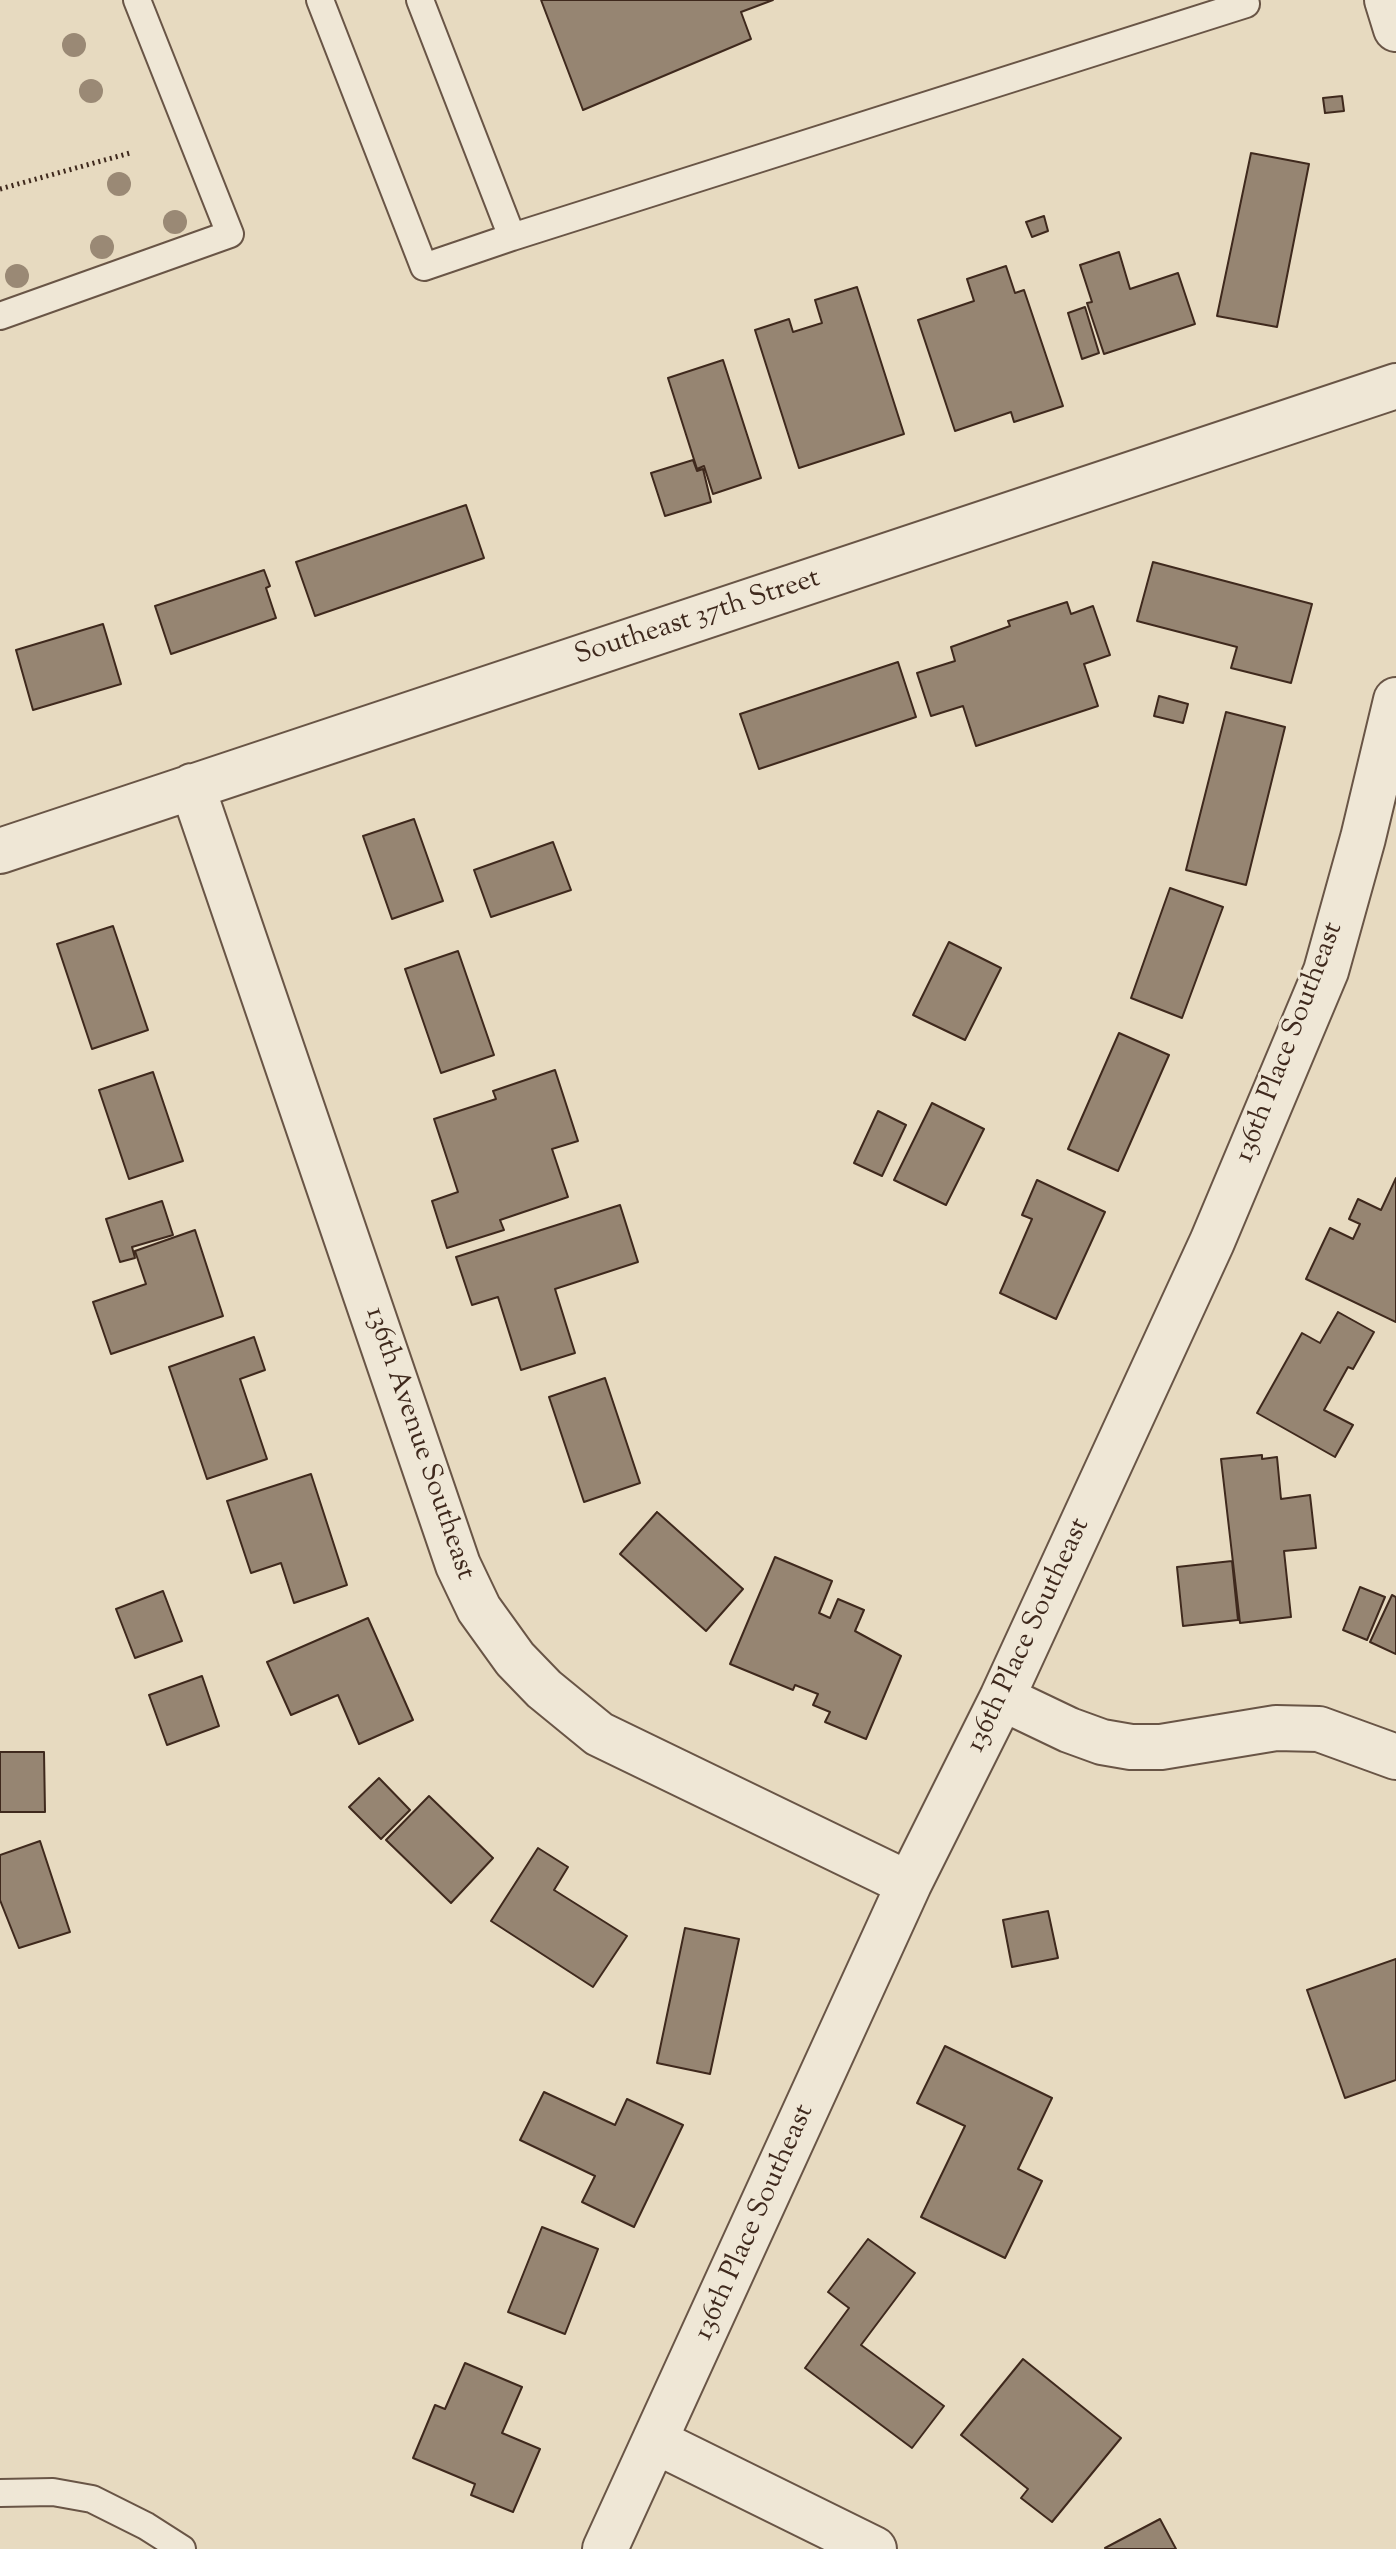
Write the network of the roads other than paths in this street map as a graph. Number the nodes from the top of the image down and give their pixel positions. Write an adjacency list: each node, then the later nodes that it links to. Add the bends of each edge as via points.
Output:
1 (137, 0): 8 (lane, via 230,234)
2 (320, 0): 7 (lane, via 424,267)
3 (420, 0): 7 (lane)
4 (1245, 0): 7 (lane, via 1246,4)
5 (1387, 0): 6 (street)
6 (1396, 29)
7 (512, 237)
8 (0, 316)
9 (1396, 386): 11 (street, Southeast 37th Street)
10 (1396, 700): 13 (street, 136th Place Southeast, via 1326,971 1212,1242)
11 (192, 786): 12 (street, Southeast 37th Street); 15 (street, 136th Avenue Southeast, via 458,1565 479,1609 534,1679 599,1734)
12 (0, 851)
13 (1002, 1698): 14 (street, via 1069,1730 1131,1747 1276,1728 1319,1729); 15 (street, 136th Place Southeast)
14 (1396, 1757)
15 (909, 1884): 16 (street, 136th Place Southeast)
16 (657, 2442): 19 (street, 136th Place Southeast); 20 (street)
17 (0, 2493): 18 (lane, via 53,2492 92,2499)
18 (182, 2549)
19 (605, 2549)
20 (874, 2549)

